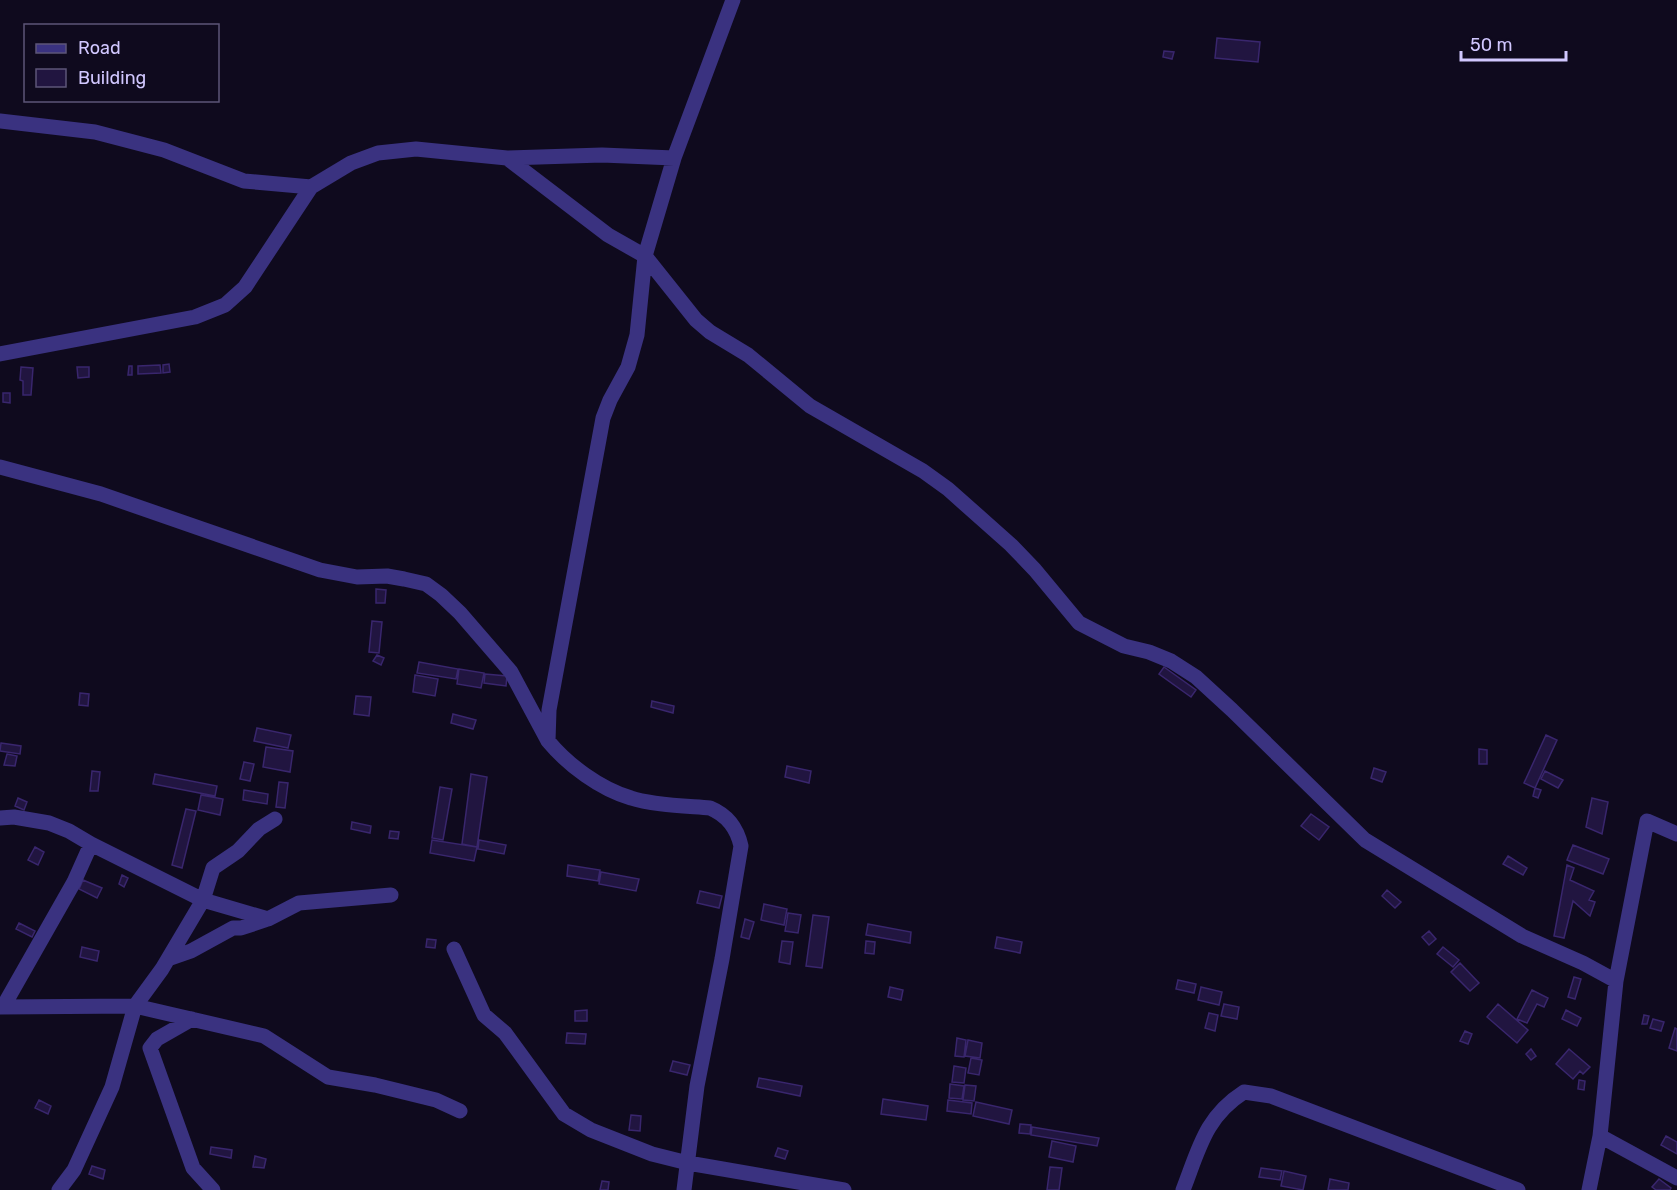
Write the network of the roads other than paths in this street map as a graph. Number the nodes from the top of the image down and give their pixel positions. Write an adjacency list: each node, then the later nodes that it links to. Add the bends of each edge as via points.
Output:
1 (733, 0): 4 (street)
2 (0, 121): 5 (street, via 95,132 173,153 244,181)
3 (507, 158): 4 (street); 5 (street, via 416,149 378,153 351,163); 6 (street, via 590,222)
4 (674, 158): 6 (street)
5 (310, 187): 7 (street, via 245,287 225,305 195,317)
6 (645, 256): 9 (street, via 637,335 628,367 603,418 549,710); 19 (street, via 710,332 748,355 810,406 923,471 981,516 1035,570 1078,623 1124,646 1171,661 1196,677 1365,840 1522,936)
7 (0, 354)
8 (0, 467): 9 (street, via 101,494 320,570 426,584 460,612 511,672)
9 (548, 741): 25 (street, via 561,756 610,789 632,799 710,808 721,813 738,833 741,846 697,1086)
10 (0, 818): 13 (street, via 49,823)
11 (275, 819): 15 (street, via 213,868)
12 (1677, 834): 19 (street, via 1647,822)
13 (91, 844): 15 (street); 21 (street, via 74,882)
14 (391, 895): 16 (street, via 299,903)
15 (203, 900): 16 (street); 18 (street)
16 (268, 919): 18 (street, via 233,928)
17 (454, 949): 25 (street, via 484,1015 505,1033 564,1114 616,1142)
18 (168, 959): 20 (street)
19 (1616, 981): 24 (street)
20 (135, 1006): 21 (street); 22 (street); 27 (street, via 112,1087 74,1170)
21 (2, 1007)
22 (192, 1019): 23 (street, via 264,1036 328,1077 436,1100); 28 (street, via 157,1039 150,1048 193,1168)
23 (460, 1111)
24 (1600, 1136): 26 (street); 33 (street)
25 (688, 1163): 29 (street); 30 (street)
26 (1677, 1178)
27 (59, 1190)
28 (213, 1190)
29 (684, 1190)
30 (844, 1190)
31 (1183, 1190): 32 (street, via 1208,1127 1227,1103 1244,1092 1271,1096)
32 (1518, 1190)
33 (1589, 1190)

